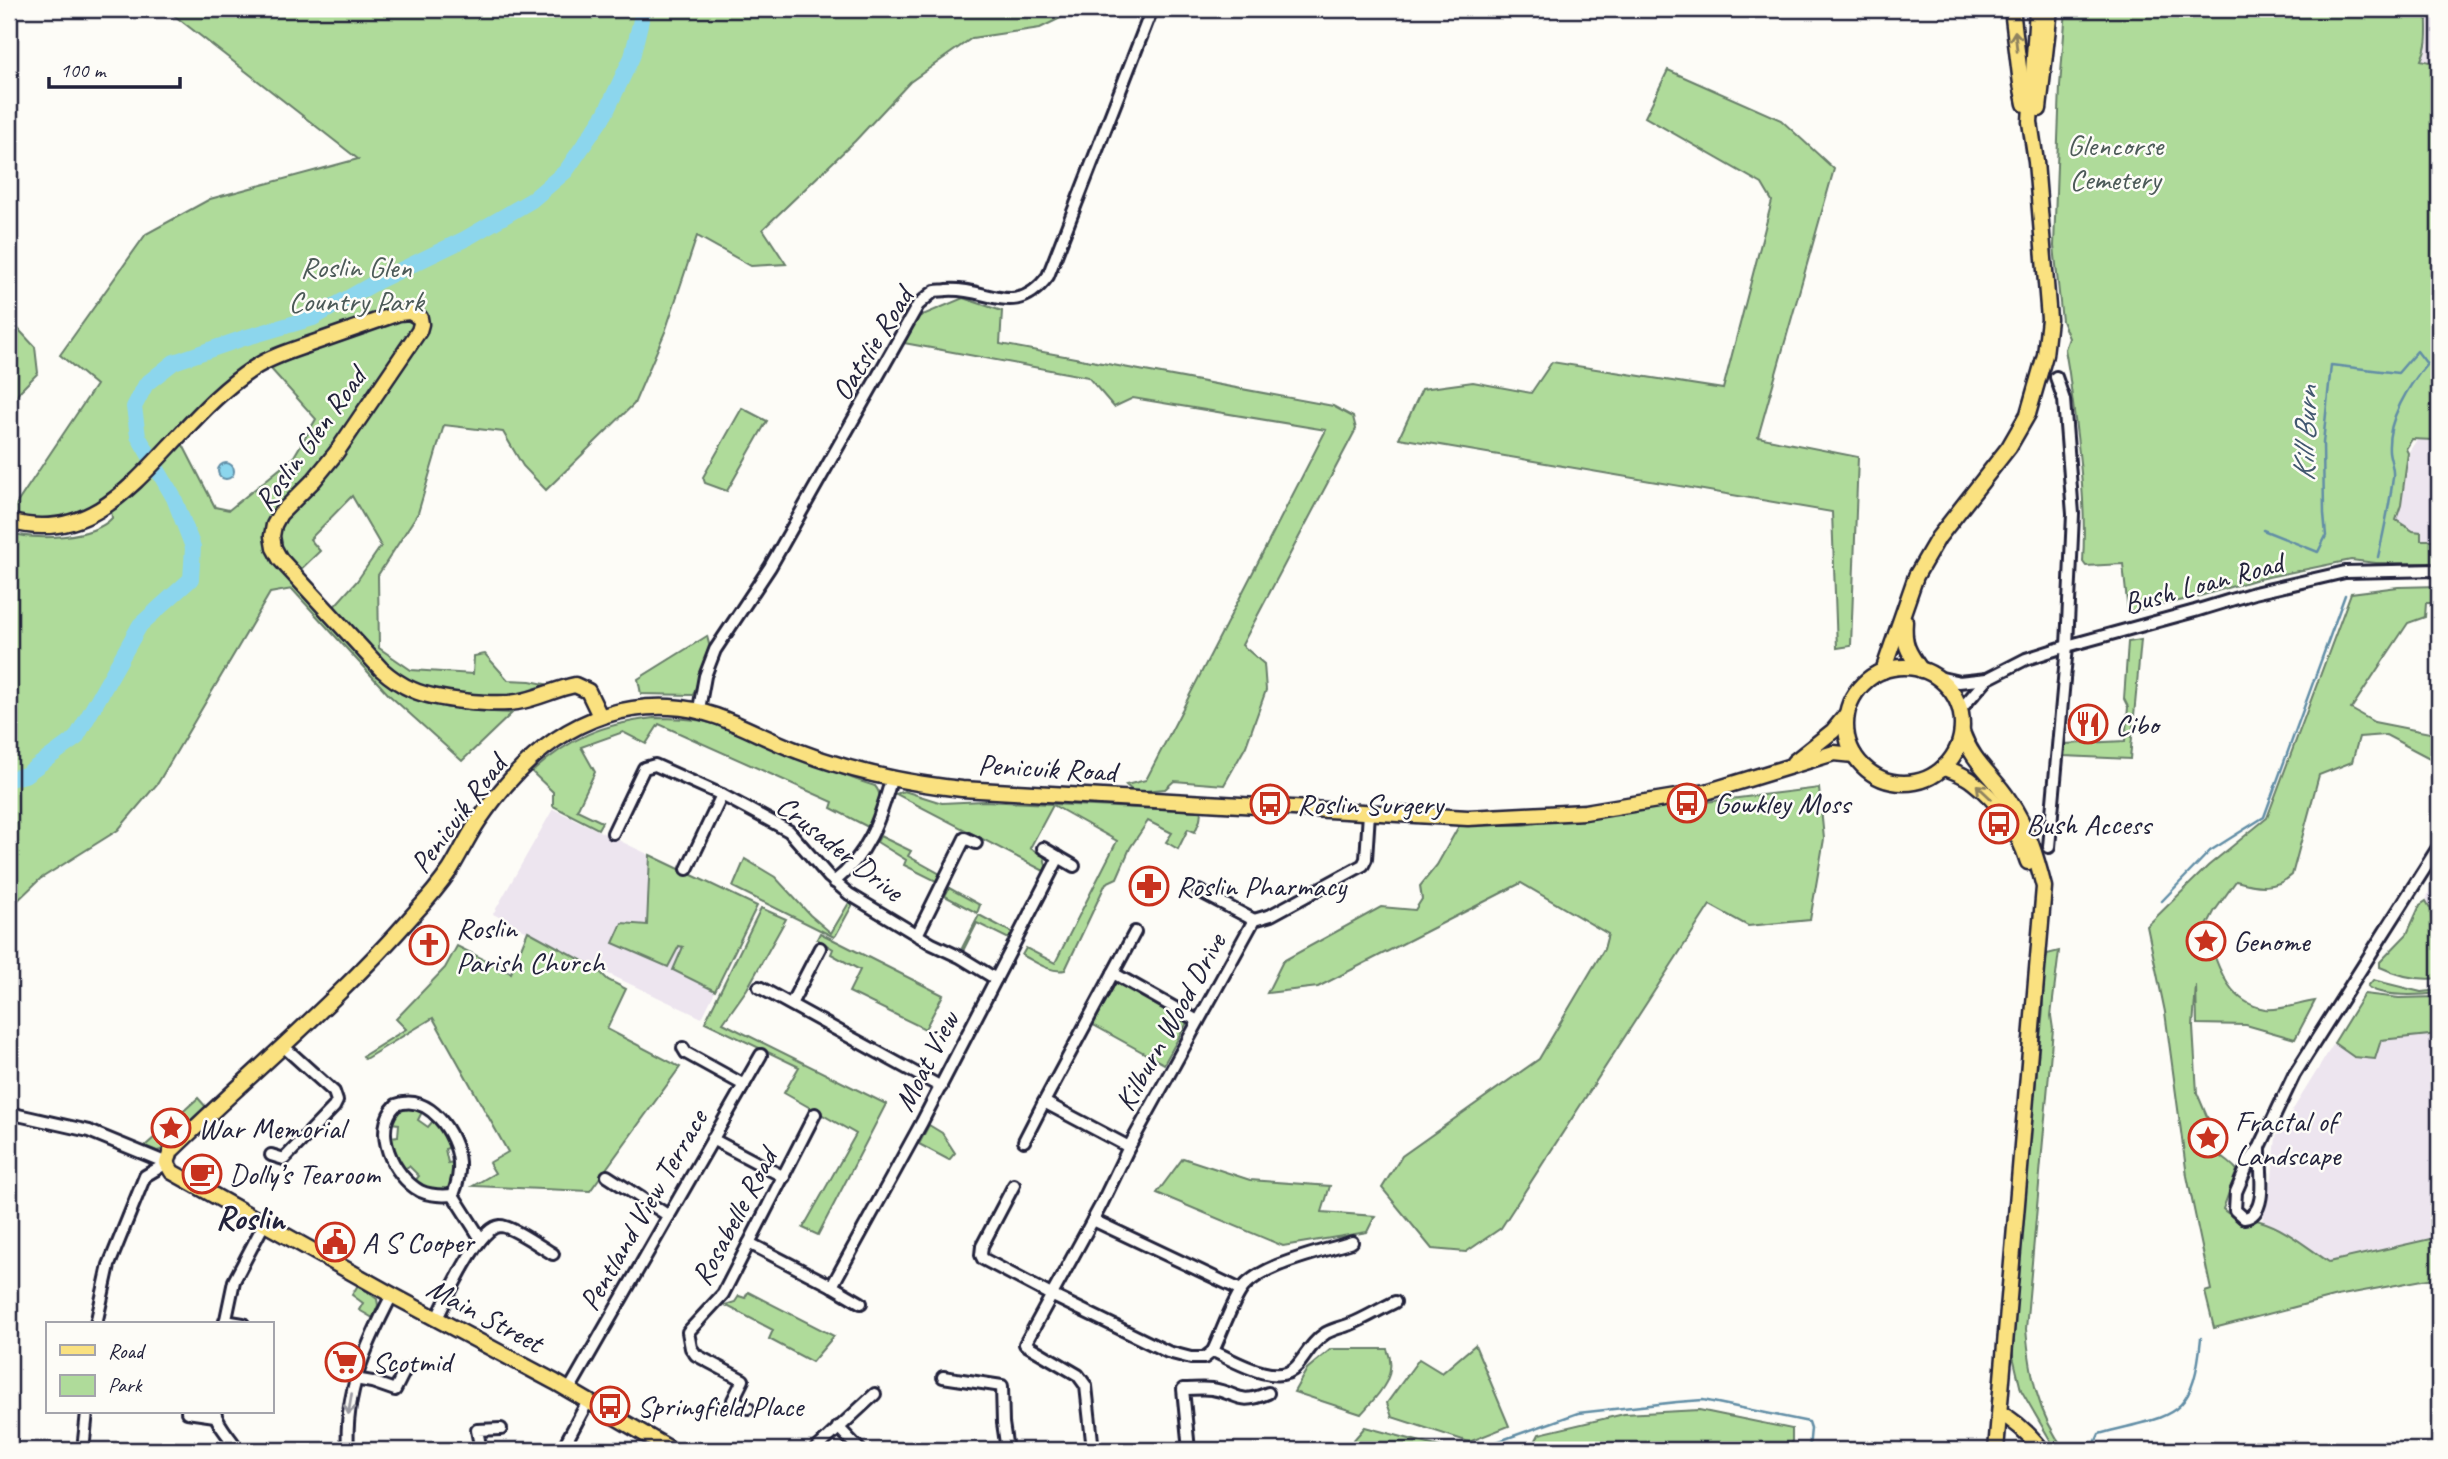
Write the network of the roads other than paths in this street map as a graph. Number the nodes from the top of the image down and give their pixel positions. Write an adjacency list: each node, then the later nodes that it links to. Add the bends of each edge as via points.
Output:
1 (1152, 9): 18 (street, Oatslie Road, via 1048,276 1037,291 1023,298 1002,299 957,289 935,291 918,305 770,567 715,650)
2 (2012, 9): 7 (main road, one-way to 2)
3 (2037, 9): 7 (main road)
4 (2050, 9): 8 (main road)
5 (9, 55): 6 (street)
6 (9, 62)
7 (2030, 122): 8 (main road)
8 (2036, 162): 12 (main road, via 2049,319 2038,386 2009,447 1938,538)
9 (2056, 377): 13 (street, via 2064,400 2073,514)
10 (9, 521): 21 (main road, Roslin Glen Road, via 30,527 58,525 102,509 135,484 229,386 257,366 399,313 417,314 419,331 371,404 314,480 280,514 274,525 274,548 381,669 416,692 499,704 542,697 575,685 588,691)
11 (2439, 570): 13 (street, Bush Loan Road, via 2345,572)
12 (1906, 602): 14 (main road, via 1907,651); 15 (main road)
13 (2067, 646): 17 (street, Bush Loan Road, via 2026,659); 32 (street)
14 (1922, 670): 15 (main road, via 1902,667); 16 (main road)
15 (1883, 671): 20 (main road, via 1856,691)
16 (1937, 677): 17 (street, Bush Loan Road, via 1959,682); 19 (main road)
17 (1987, 679): 19 (street, Bush Loan Road)
18 (699, 709): 21 (main road, Penicuik Road, via 647,707); 26 (main road, Penicuik Road, via 796,751)
19 (1960, 710): 22 (main road)
20 (1847, 714): 23 (main road, via 1846,729); 24 (main road)
21 (600, 716): 49 (main road, Penicuik Road, via 556,740 523,769 480,819 450,870 411,917)
22 (1962, 732): 25 (main road, via 1954,756); 39 (main road, via 1968,749 2026,827 2044,887)
23 (1854, 755): 24 (main road, Penicuik Road, via 1833,753); 25 (main road, via 1867,770 1897,783 1917,782)
24 (1788, 767): 28 (main road, Penicuik Road, via 1706,792 1585,812 1468,818)
25 (1944, 767): 39 (main road, one-way to 25, via 2023,847 2005,815 1971,780)
26 (891, 780): 28 (main road, Penicuik Road, via 962,789); 37 (street, via 873,835)
27 (722, 795): 29 (street, Crusader Drive, via 649,765); 36 (street); 37 (street, Crusader Drive, via 789,831)
28 (1369, 813): 40 (street, Kilburn Wood Drive, via 1363,865)
29 (613, 834)
30 (976, 843): 42 (street, via 965,838)
31 (2439, 846): 60 (street, via 2294,1075)
32 (2049, 847)
33 (1043, 848): 34 (street)
34 (1059, 857): 35 (street); 45 (street, Moat View)
35 (1074, 866)
36 (687, 869)
37 (834, 882): 42 (street, Crusader Drive)
38 (1199, 891): 40 (street, Kilburn Wood Drive, via 1209,901)
39 (2041, 918): 92 (main road)
40 (1254, 920): 48 (street, Kilburn Wood Drive)
41 (1135, 932): 44 (street)
42 (917, 935): 45 (street, Crusader Drive)
43 (820, 953): 47 (street)
44 (1113, 973): 48 (street); 54 (street)
45 (996, 979): 53 (street, Moat View)
46 (759, 987): 47 (street)
47 (791, 1004): 53 (street)
48 (1198, 1021): 59 (street, Kilburn Wood Drive)
49 (282, 1045): 61 (street, via 334,1092 337,1101 285,1166); 62 (main road, Penicuik Road, via 171,1152)
50 (683, 1048): 52 (street)
51 (761, 1055): 52 (street, Pentland View Terrace)
52 (744, 1084): 57 (street, Pentland View Terrace)
53 (940, 1087): 74 (street, Moat View)
54 (1044, 1102): 58 (street); 59 (street)
55 (9, 1113): 62 (street, via 89,1131)
56 (815, 1114): 64 (street, Rosabelle Road, via 813,1129)
57 (712, 1139): 64 (street); 67 (street, Pentland View Terrace)
58 (1024, 1141)
59 (1129, 1147): 68 (street, Kilburn Wood Drive)
60 (2260, 1147): 60 (street, via 2261,1199 2257,1212 2244,1218 2235,1210 2236,1192)
61 (271, 1155)
62 (167, 1163): 69 (main road, Main Street, via 172,1171); 81 (street, via 145,1176 109,1265)
63 (607, 1176): 67 (street)
64 (784, 1177): 72 (street, Rosabelle Road)
65 (1014, 1185): 77 (street, via 981,1255)
66 (453, 1195): 66 (street, via 420,1191 399,1173 386,1138 387,1118 396,1105 426,1108 451,1135 459,1161); 70 (street)
67 (669, 1216): 87 (street, Pentland View Terrace)
68 (1093, 1220): 75 (street); 77 (street, Kilburn Wood Drive)
69 (265, 1222): 76 (main road, Main Street); 82 (street, via 233,1281)
70 (481, 1239): 73 (street, via 493,1228 507,1227); 80 (street)
71 (1352, 1242): 75 (street, via 1271,1269)
72 (749, 1243): 74 (street); 91 (street, Rosabelle Road, via 717,1303 688,1332 696,1355 743,1380 733,1400)
73 (553, 1254)
74 (832, 1286): 79 (street)
75 (1241, 1290): 83 (street)
76 (392, 1295): 80 (main road, Main Street); 86 (street)
77 (1051, 1295): 83 (street, via 1168,1352 1191,1358); 106 (street, Kilburn Wood Drive, via 1024,1344 1078,1375 1086,1385)
78 (1395, 1302): 83 (street, via 1326,1333 1290,1373 1280,1376)
79 (861, 1303)
80 (437, 1318): 87 (main road, Main Street)
81 (96, 1322)
82 (225, 1322)
83 (1213, 1352)
84 (405, 1370): 86 (street, via 395,1390)
85 (943, 1377): 105 (street, via 1002,1386)
86 (355, 1379): 99 (street, one-way to 99)
87 (569, 1390): 90 (main road, Main Street)
88 (1268, 1393): 107 (street, via 1238,1399 1214,1390 1183,1389)
89 (874, 1394): 95 (street)
90 (588, 1401): 101 (street, via 564,1446); 102 (main road, Main Street)
91 (748, 1408)
92 (2000, 1413): 108 (main road); 109 (main road)
93 (87, 1414): 97 (street)
94 (215, 1414): 98 (street)
95 (838, 1427): 103 (street); 104 (street)
96 (501, 1429): 100 (street, via 484,1426 477,1430)
97 (83, 1450)
98 (237, 1450)
99 (348, 1450)
100 (481, 1450)
101 (557, 1450)
102 (672, 1450)
103 (815, 1450)
104 (860, 1450)
105 (1007, 1450)
106 (1093, 1450)
107 (1189, 1450)
108 (1996, 1450)
109 (2042, 1450)

